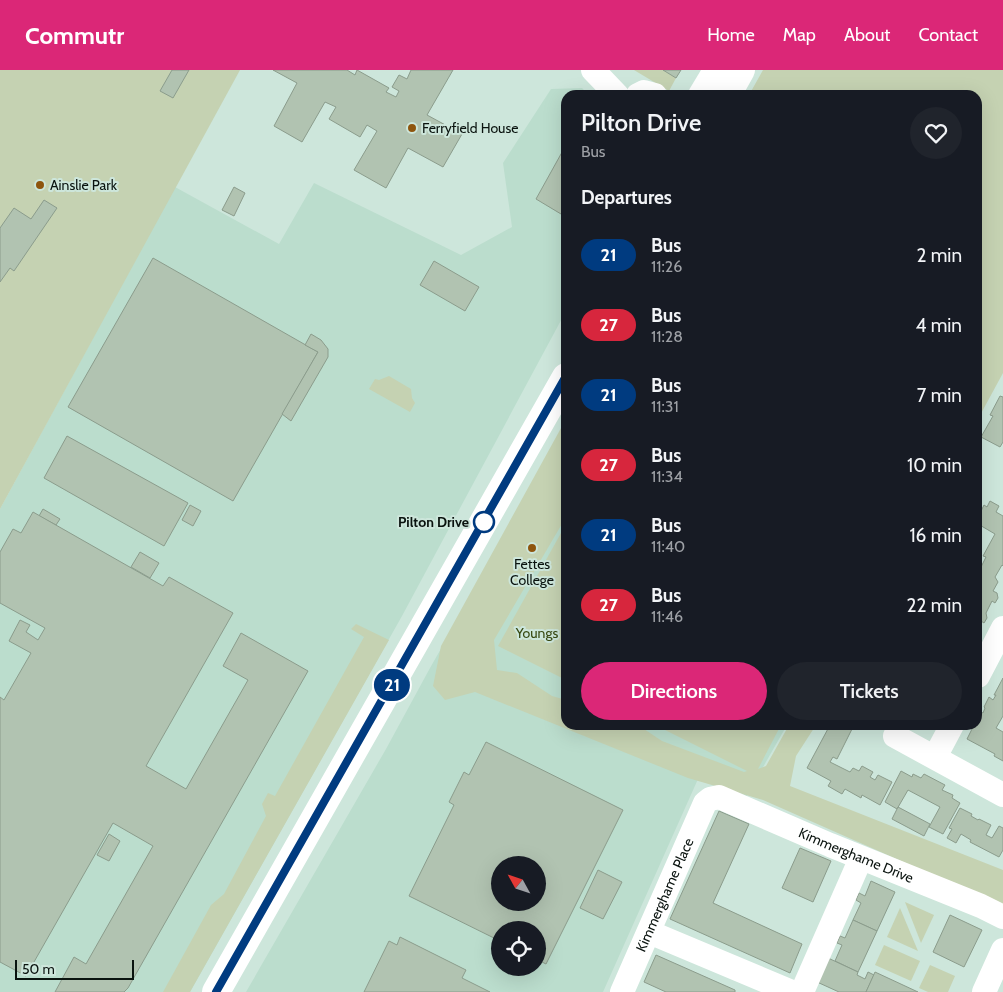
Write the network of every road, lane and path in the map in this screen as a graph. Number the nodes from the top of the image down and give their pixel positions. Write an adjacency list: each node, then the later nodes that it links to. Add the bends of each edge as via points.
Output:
1 (593, 70): 4 (street)
2 (715, 70): 5 (street)
3 (741, 70): 6 (main road)
4 (612, 90)
5 (703, 90)
6 (730, 90)
7 (561, 385): 19 (main road)
8 (1003, 628): 9 (street)
9 (982, 668)
10 (949, 730): 12 (street)
11 (895, 736): 12 (street)
12 (935, 757): 13 (street)
13 (1003, 795)
14 (710, 799): 15 (street, Kimmerghame Drive, via 719,797); 17 (street, Kimmerghame Place)
15 (861, 858): 16 (street, Kimmerghame Drive); 22 (street)
16 (1003, 917)
17 (649, 932): 20 (street, Kimmerghame Place); 21 (street)
18 (1003, 950): 23 (street)
19 (216, 992)
20 (622, 992)
21 (792, 992)
22 (802, 992)
23 (984, 992)

